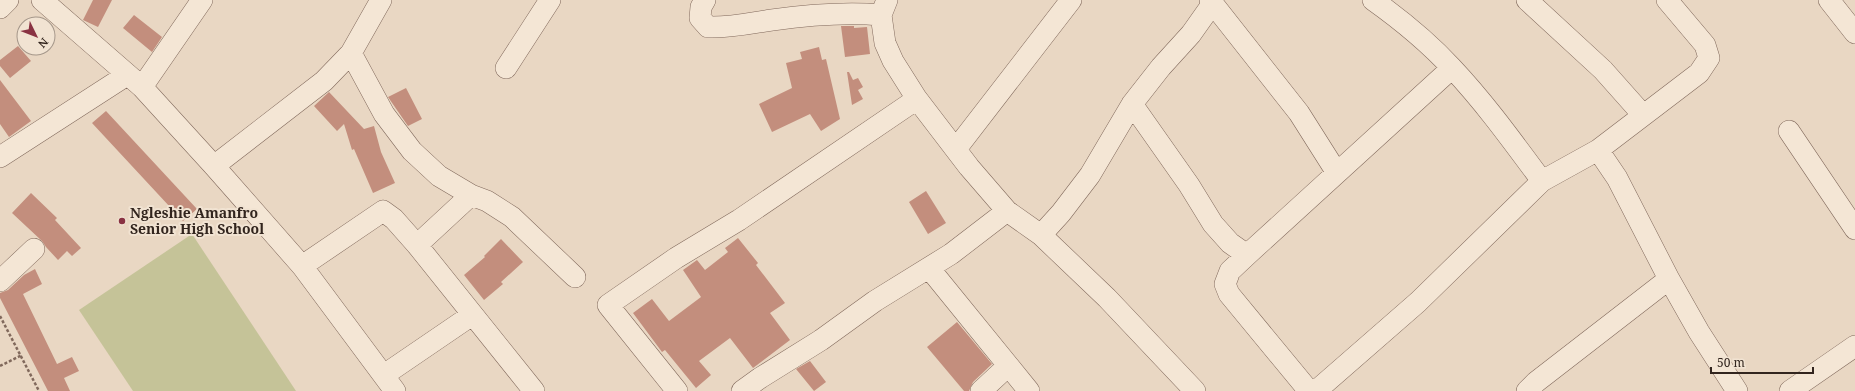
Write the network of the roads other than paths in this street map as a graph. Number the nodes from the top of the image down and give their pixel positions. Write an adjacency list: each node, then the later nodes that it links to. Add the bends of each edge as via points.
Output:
1 (8, 0): 14 (street)
2 (42, 0): 19 (street)
3 (202, 0): 19 (street)
4 (381, 0): 16 (street)
5 (550, 0): 17 (street)
6 (706, 0): 13 (street, via 701,7 700,18 708,27 724,28 815,15 857,13)
7 (1072, 0): 24 (street)
8 (1373, 0): 18 (street)
9 (1527, 0): 22 (street, via 1602,70)
10 (1667, 0): 22 (street, via 1705,45 1709,58 1699,73)
11 (1829, 0): 15 (street)
12 (1212, 2): 21 (street, via 1191,34 1160,67); 28 (street, via 1299,113)
13 (884, 7): 20 (street, via 886,43 892,61)
14 (0, 8)
15 (1855, 32)
16 (350, 53): 27 (street, via 306,96); 30 (street, via 384,114 412,150 440,176)
17 (506, 68)
18 (1452, 68): 28 (street); 29 (street, via 1496,120)
19 (135, 81): 26 (street); 27 (street)
20 (917, 99): 24 (street); 47 (street, via 608,305)
21 (1132, 104): 33 (street, via 1090,175); 36 (street, via 1214,224 1230,243)
22 (1643, 115): 25 (street)
23 (1789, 131): 32 (street)
24 (956, 150): 31 (street)
25 (1598, 150): 29 (street); 40 (street, via 1617,178)
26 (0, 157)
27 (214, 166): 37 (street)
28 (1337, 173): 36 (street)
29 (1542, 181): 53 (street, via 1418,302)
30 (471, 195): 34 (street); 39 (street, via 487,201 512,217)
31 (1007, 211): 33 (street); 38 (street, via 963,246)
32 (1855, 229)
33 (1041, 235): 51 (street, via 1107,298)
34 (417, 245): 37 (street, via 394,218 383,211); 42 (street)
35 (34, 249): 41 (street)
36 (1247, 255): 52 (street, via 1230,271 1225,284 1229,294)
37 (302, 266): 45 (street)
38 (928, 268): 44 (street); 48 (street)
39 (575, 277)
40 (1669, 279): 54 (street, via 1602,329); 55 (street)
41 (0, 281)
42 (472, 315): 45 (street); 46 (street)
43 (1855, 346): 56 (street)
44 (1008, 366): 49 (street); 50 (street)
45 (389, 383)
46 (525, 388)
47 (677, 391)
48 (742, 391)
49 (981, 391)
50 (1029, 391)
51 (1195, 391)
52 (1309, 391)
53 (1316, 391)
54 (1527, 391)
55 (1737, 391)
56 (1790, 391)

